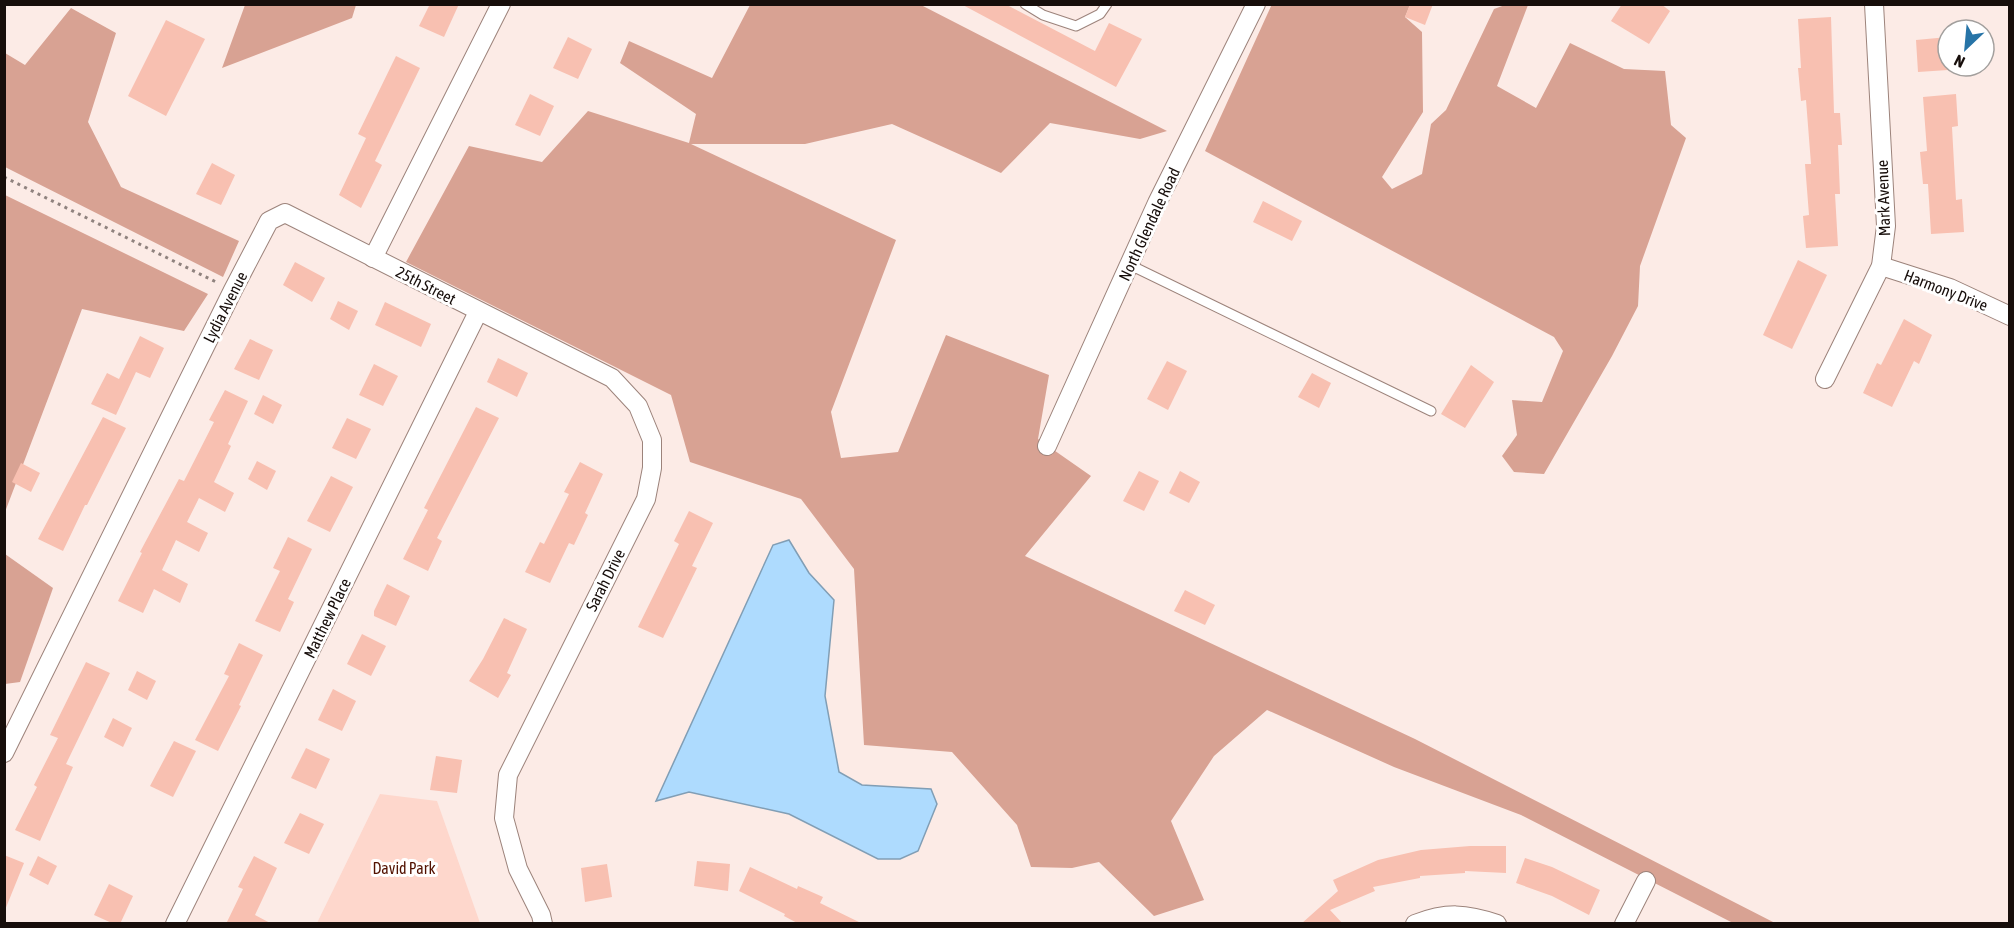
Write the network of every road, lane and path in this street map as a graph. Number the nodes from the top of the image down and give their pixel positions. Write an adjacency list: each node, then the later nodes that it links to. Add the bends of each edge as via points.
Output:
1 (501, 4): 7 (street)
2 (1025, 4): 3 (lane, via 1076,26 1100,14)
3 (1107, 4)
4 (1256, 4): 8 (street, North Glendale Road)
5 (1874, 4): 9 (street, Mark Avenue, via 1886,226)
6 (4, 177): 10 (path)
7 (373, 258): 10 (street, Lydia Avenue, via 285,213 269,221); 11 (street, 25th Street)
8 (1130, 266): 14 (lane); 15 (street, North Glendale Road)
9 (1881, 266): 12 (street, Harmony Drive, via 1950,288); 13 (street, Mark Avenue)
10 (233, 290): 16 (street, Lydia Avenue)
11 (478, 312): 18 (street, Matthew Place); 19 (street, Sarah Drive, via 612,378 638,406 652,440 646,499 508,775 504,818 518,869)
12 (2010, 316)
13 (1825, 380)
14 (1431, 411)
15 (1047, 446)
16 (4, 753)
17 (1646, 881): 22 (street)
18 (175, 924)
19 (543, 924)
20 (1415, 924): 21 (street, via 1434,917 1471,915)
21 (1497, 924)
22 (1624, 924)

